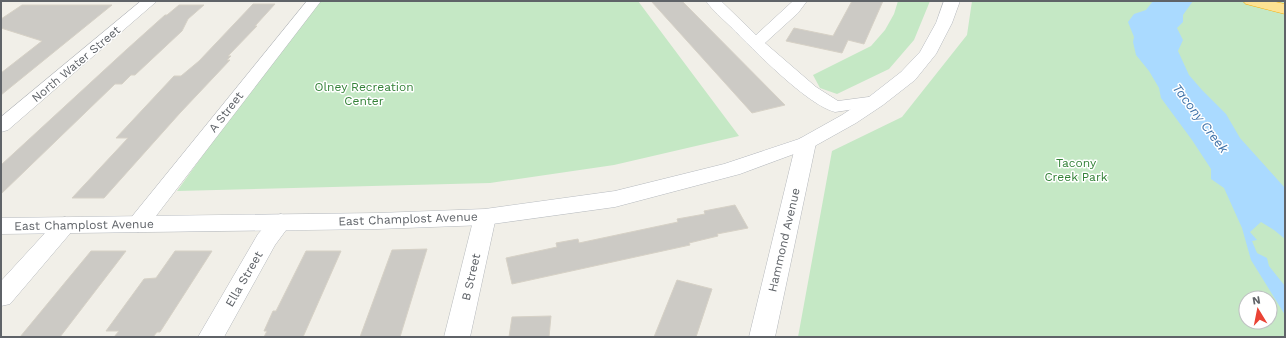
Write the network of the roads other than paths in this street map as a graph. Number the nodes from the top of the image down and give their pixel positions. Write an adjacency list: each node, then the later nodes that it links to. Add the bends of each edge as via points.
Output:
1 (150, 1): 10 (street, North Water Street)
2 (314, 1): 14 (street, A Street)
3 (714, 1): 8 (street)
4 (800, 1): 8 (street)
5 (952, 1): 9 (street, East Champlost Avenue, via 944,23 927,54 908,76)
6 (1251, 1): 7 (highway)
7 (1285, 8)
8 (756, 43): 9 (street, via 810,91 835,107)
9 (876, 101): 11 (street, East Champlost Avenue)
10 (1, 126)
11 (806, 143): 12 (street, East Champlost Avenue, via 732,169 615,199); 20 (street, Hammond Avenue)
12 (485, 217): 13 (street, East Champlost Avenue, via 378,222); 19 (street, B Street)
13 (280, 222): 14 (street, East Champlost Avenue); 18 (street, Ella Street, via 266,240)
14 (138, 224): 15 (street, East Champlost Avenue)
15 (65, 225): 16 (street, East Champlost Avenue); 17 (street)
16 (1, 226)
17 (1, 296)
18 (211, 337)
19 (457, 337)
20 (762, 337)

